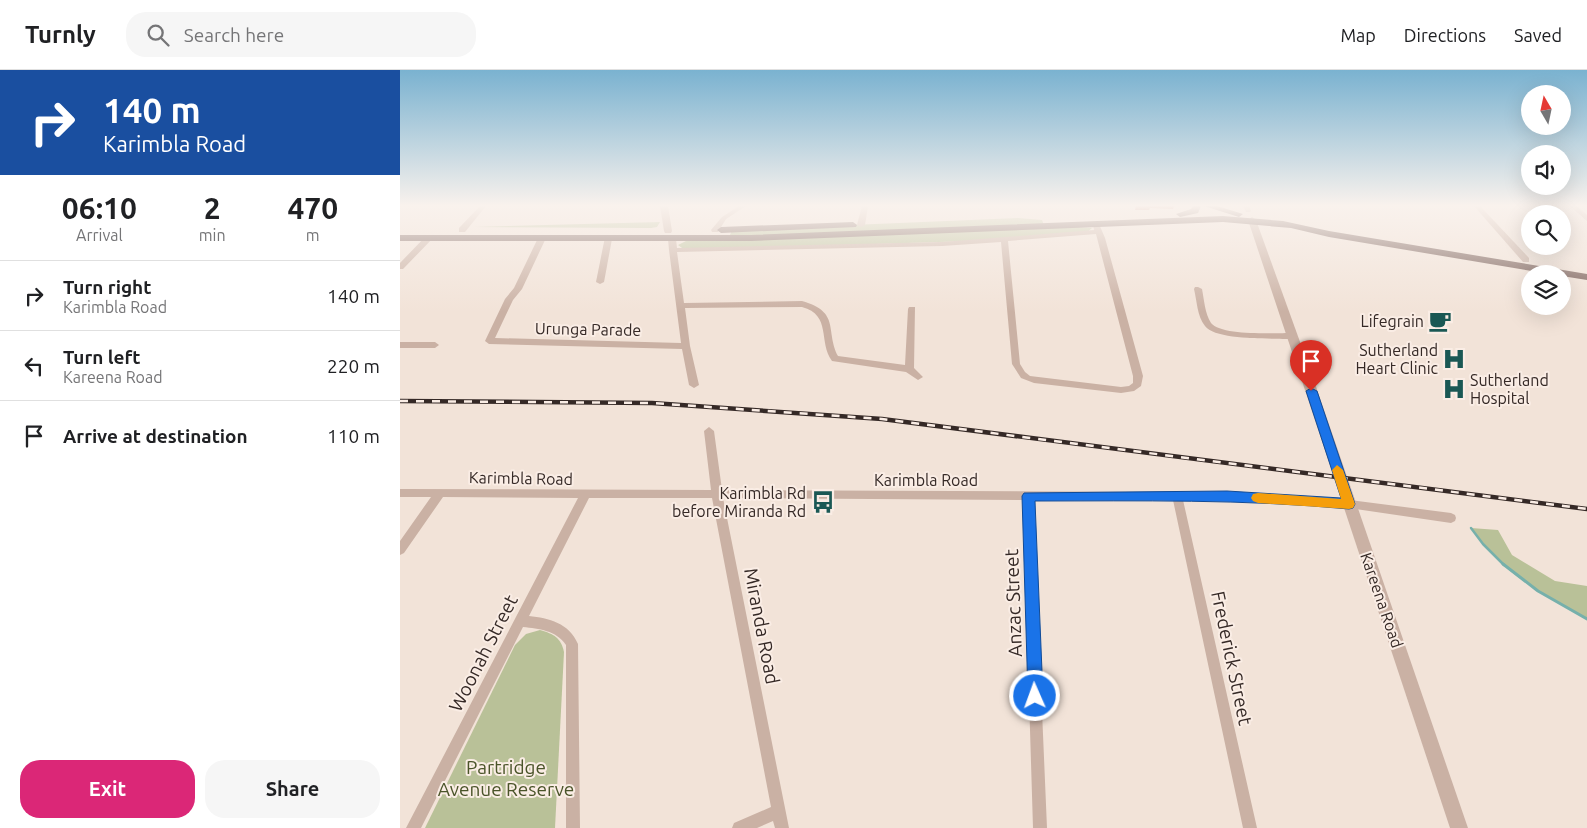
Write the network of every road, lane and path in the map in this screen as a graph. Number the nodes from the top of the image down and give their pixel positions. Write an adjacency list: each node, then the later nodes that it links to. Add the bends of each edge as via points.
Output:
1 (426, 241): 14 (street)
2 (541, 241): 24 (street, Urunga Parade, via 489,341)
3 (608, 241): 17 (street)
4 (671, 241): 12 (street)
5 (983, 241): 12 (street)
6 (1004, 241): 7 (street, via 1016,364 1022,375 1038,381 1131,389 1138,384 1138,376)
7 (1101, 241)
8 (1259, 241): 21 (street, Kareena Road)
9 (1387, 241): 13 (main road)
10 (1405, 241): 13 (main road)
11 (1509, 241): 13 (street)
12 (673, 250): 19 (street)
13 (1529, 264): 15 (main road); 16 (main road)
14 (400, 267)
15 (1587, 270)
16 (1587, 276)
17 (600, 282)
18 (1198, 290): 21 (street, via 1208,323 1215,330)
19 (682, 306): 24 (street); 25 (street, via 811,305 822,315 835,359)
20 (912, 309): 25 (street)
21 (1292, 336): 35 (street, Kareena Road)
22 (400, 345): 23 (street)
23 (436, 345)
24 (686, 346): 27 (street)
25 (909, 369): 26 (street)
26 (918, 377)
27 (694, 385)
28 (709, 431): 32 (street, Miranda Road)
29 (400, 493): 30 (street, Karimbla Road)
30 (440, 493): 31 (street, Karimbla Road); 37 (street)
31 (585, 495): 32 (street, Karimbla Road); 38 (street, Woonah Street)
32 (717, 495): 33 (street, Karimbla Road); 39 (street, Miranda Road)
33 (1028, 496): 34 (street, Karimbla Road); 44 (street, Anzac Street)
34 (1177, 496): 35 (street, Karimbla Road); 45 (street, Frederick Street)
35 (1349, 504): 36 (street, Karimbla Road); 46 (street, Kareena Road)
36 (1451, 518)
37 (400, 550)
38 (520, 621): 40 (street, Woonah Street); 41 (street, via 557,629 572,644)
39 (778, 811): 42 (street); 43 (street, Miranda Road)
40 (414, 828)
41 (573, 828)
42 (739, 828)
43 (782, 828)
44 (1040, 828)
45 (1250, 828)
46 (1459, 828)

